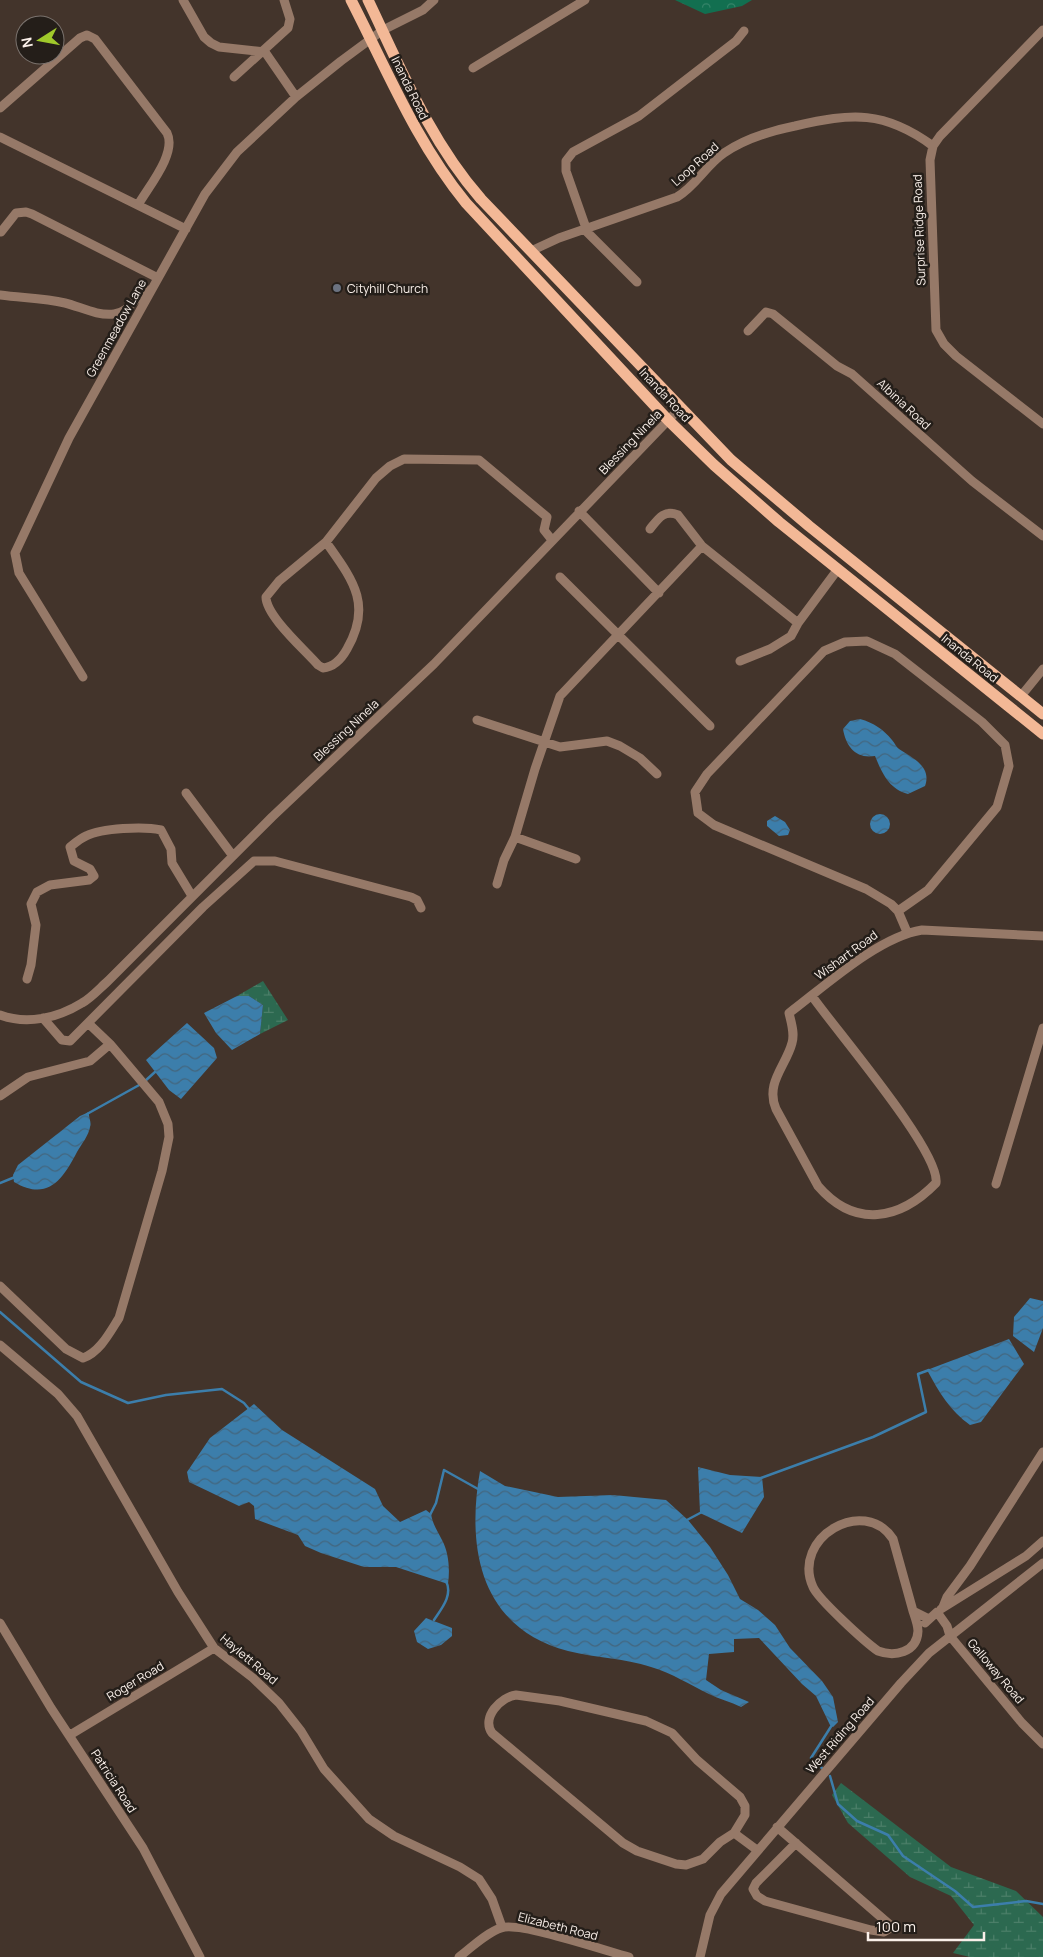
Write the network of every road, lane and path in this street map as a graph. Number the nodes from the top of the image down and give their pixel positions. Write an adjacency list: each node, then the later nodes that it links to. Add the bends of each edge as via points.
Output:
1 (183, 0): 11 (street, via 204,37 211,43 219,47)
2 (284, 0): 11 (street, via 290,26)
3 (351, 0): 10 (main road, Inanda Road)
4 (368, 0): 7 (main road, Inanda Road)
5 (434, 0): 7 (street, Greenmeadow Lane, via 424,10)
6 (585, 0): 12 (street)
7 (382, 30): 10 (street, Greenmeadow Lane); 22 (main road, Inanda Road, via 450,162)
8 (1043, 30): 17 (street)
9 (744, 31): 20 (street, via 736,41 642,114 569,157 566,171)
10 (371, 39): 14 (street, Greenmeadow Lane); 29 (main road, Inanda Road, via 416,130 445,177 472,210)
11 (264, 52): 13 (street); 14 (street)
12 (474, 68)
13 (234, 77)
14 (296, 97): 19 (street, Greenmeadow Lane, via 237,152 205,194)
15 (0, 108): 18 (street, via 80,38 87,35 95,40 172,141 170,152)
16 (0, 138): 18 (street)
17 (933, 146): 20 (street, Loop Road, via 909,129 849,116 780,129 730,149 676,197); 32 (street, Surprise Ridge Road, via 930,173 938,334 956,356)
18 (138, 205): 19 (street)
19 (186, 229): 23 (street, Greenmeadow Lane)
20 (585, 229): 22 (street, Loop Road); 24 (street)
21 (1, 232): 23 (street, via 12,216 26,212)
22 (531, 251): 27 (main road, Inanda Road)
23 (158, 278): 25 (street, Greenmeadow Lane)
24 (637, 282)
25 (152, 289): 26 (street, via 114,314 40,299); 48 (street, Greenmeadow Lane, via 69,438 15,552 19,573)
26 (0, 295)
27 (582, 304): 29 (main road, via 577,312); 30 (main road, Inanda Road)
28 (748, 331): 37 (street, Albinia Road, via 766,312 773,314 837,366 852,374 972,481)
29 (594, 338): 31 (main road, Inanda Road)
30 (680, 408): 31 (street, Blessing Ninela); 33 (main road, Inanda Road)
31 (668, 420): 34 (main road, Inanda Road); 35 (street, Blessing Ninela)
32 (1043, 424)
33 (744, 472): 34 (main road); 49 (main road, Inanda Road)
34 (739, 487): 41 (main road, Inanda Road)
35 (579, 511): 38 (street, Blessing Ninela); 43 (street)
36 (650, 530): 40 (street, via 661,515 675,513 684,520)
37 (1043, 536)
38 (552, 540): 39 (street, via 544,530 546,516 482,461 410,458 390,466 376,478); 58 (street, Blessing Ninela, via 434,664)
39 (326, 542): 39 (street, via 279,580 266,597 267,607 274,616 324,668 335,664 347,649 360,608 355,588)
40 (702, 546): 43 (street); 44 (street)
41 (838, 569): 44 (street); 53 (main road, Inanda Road)
42 (560, 577): 45 (street)
43 (659, 593): 45 (street)
44 (798, 623): 46 (street, via 791,636)
45 (616, 635): 52 (street); 54 (street, via 560,696)
46 (740, 661)
47 (1043, 669): 49 (street)
48 (83, 677)
49 (1021, 696): 50 (main road, Inanda Road)
50 (1043, 714)
51 (477, 720): 54 (street)
52 (710, 726)
53 (1043, 734)
54 (544, 741): 55 (street, via 560,747 607,741 640,758); 57 (street)
55 (657, 774)
56 (186, 793): 58 (street)
57 (515, 837): 59 (street); 60 (street)
58 (232, 856): 61 (street, Blessing Ninela)
59 (576, 859)
60 (497, 884)
61 (192, 896): 66 (street, via 172,863 171,848 161,830 120,830 87,835 70,847 74,861 90,869 94,876 89,880 50,884 38,892 31,904 36,925); 69 (street, Blessing Ninela, via 82,1003)
62 (422, 908): 70 (street, via 411,897 275,861 254,862 203,906)
63 (898, 911): 63 (street, via 866,889 714,825 698,813 695,792 707,774 824,651 845,642 867,641 895,654 982,722 1005,745 1009,766 997,806 928,890); 64 (street)
64 (908, 932): 65 (street, Wishart Road); 67 (street, Wishart Road, via 886,941)
65 (1043, 936)
66 (28, 979)
67 (812, 996): 67 (street, Wishart Road, via 789,1012 792,1044 776,1076 773,1101 818,1186 830,1199 874,1216 889,1214 914,1203 936,1183 934,1167 893,1102)
68 (0, 1015): 69 (street, Blessing Ninela, via 30,1020)
69 (44, 1018): 70 (street, via 65,1042 76,1036)
70 (88, 1022): 72 (street)
71 (1043, 1029): 74 (street)
72 (110, 1044): 73 (street, via 90,1061 28,1077); 75 (street, via 164,1111 170,1136 119,1318 90,1356 83,1358 73,1354)
73 (0, 1096)
74 (996, 1184)
75 (0, 1286)
76 (0, 1345): 86 (street, Haylett Road, via 58,1394 77,1416 178,1592)
77 (1043, 1452): 80 (street)
78 (1043, 1542): 80 (street)
79 (1043, 1563): 85 (street, West Riding Road)
80 (940, 1610): 82 (street); 85 (street, Galloway Road)
81 (913, 1611): 82 (street); 84 (street); 84 (street, via 893,1540 877,1523 861,1520 848,1523 821,1537 813,1547 808,1564 813,1588 872,1647 888,1655 899,1654 910,1649)
82 (929, 1619): 84 (street)
83 (0, 1623): 87 (street, Patricia Road)
84 (918, 1630)
85 (950, 1636): 88 (street, Galloway Road); 89 (street, West Riding Road, via 901,1683)
86 (214, 1648): 87 (street, Roger Road); 93 (street, Haylett Road, via 279,1703 324,1769 369,1818 394,1836 479,1879 492,1899)
87 (70, 1735): 94 (street, Patricia Road, via 143,1848)
88 (1043, 1744)
89 (777, 1827): 91 (street); 92 (street, West Riding Road)
90 (734, 1834): 90 (street, via 745,1815 744,1803 696,1760 672,1733 633,1717 560,1700 516,1695 504,1700 490,1715 488,1725 494,1735 628,1846 686,1865 703,1860 720,1842); 92 (street)
91 (796, 1843): 91 (street, via 889,1924 889,1929 881,1932 871,1930 765,1901 757,1896 753,1889 756,1883)
92 (757, 1850): 97 (street, West Riding Road, via 716,1900)
93 (502, 1927): 95 (street, Elizabeth Road); 96 (street, Elizabeth Road, via 542,1933)
94 (200, 1957)
95 (459, 1957)
96 (630, 1957)
97 (700, 1957)

